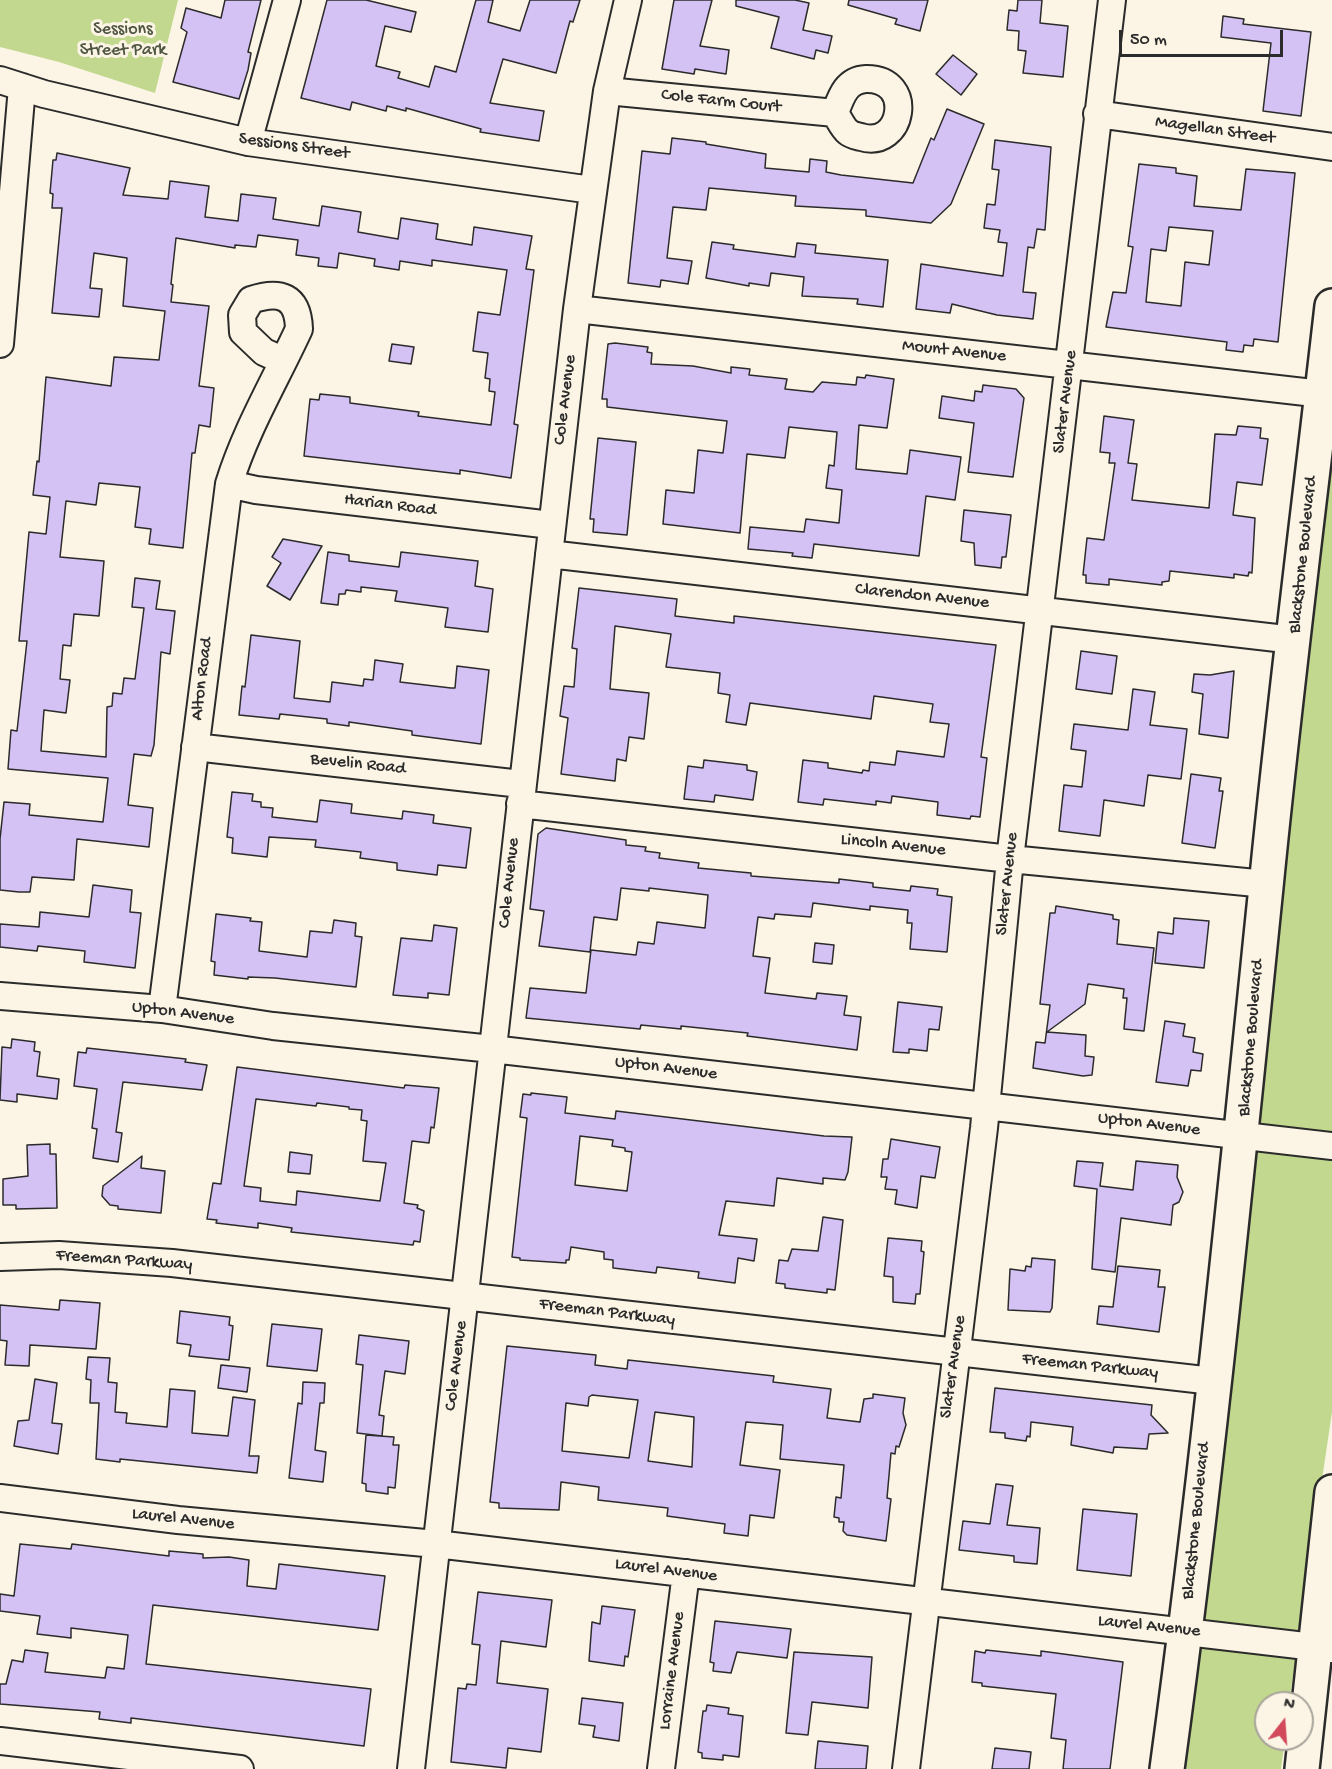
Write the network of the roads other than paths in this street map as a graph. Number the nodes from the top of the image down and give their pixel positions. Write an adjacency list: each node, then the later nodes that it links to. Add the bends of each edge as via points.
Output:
1 (288, 0): 8 (street)
2 (628, 0): 5 (street, Cole Avenue)
3 (1112, 0): 7 (street, Slater Avenue)
4 (11, 83): 8 (street, Sessions Street); 13 (street)
5 (606, 91): 6 (street, Cole Farm Court); 10 (street, Cole Avenue)
6 (835, 113)
7 (1097, 114): 9 (street, Magellan Street); 15 (street, Slater Avenue)
8 (248, 142): 10 (street, Sessions Street)
9 (1332, 147)
10 (592, 190): 12 (street, Cole Avenue)
11 (1332, 306): 16 (main road, Blackstone Boulevard)
12 (577, 309): 15 (street, Mount Avenue); 18 (street, Cole Avenue)
13 (0, 345)
14 (282, 360): 17 (street, Alton Road, via 239,451)
15 (1071, 364): 16 (street, Mount Avenue); 20 (street, Slater Avenue)
16 (1327, 395): 21 (main road, Blackstone Boulevard)
17 (229, 484): 18 (street, Harian Road); 22 (street, Alton Road)
18 (551, 525): 19 (street, Cole Avenue)
19 (549, 554): 20 (street, Clarendon Avenue); 23 (street, Cole Avenue)
20 (1039, 610): 21 (street, Clarendon Avenue); 24 (street, Slater Avenue)
21 (1294, 640): 25 (main road, Blackstone Boulevard)
22 (195, 747): 23 (street, Bevelin Road); 27 (street, Alton Road)
23 (520, 794): 24 (street, Lincoln Avenue); 28 (street, Cole Avenue)
24 (1010, 860): 25 (street, Lincoln Avenue); 29 (street, Slater Avenue)
25 (1266, 884): 30 (main road, Blackstone Boulevard)
26 (0, 996): 27 (street, Upton Avenue)
27 (162, 1009): 28 (street, Upton Avenue, via 273,1026)
28 (492, 1049): 29 (street, Upton Avenue); 33 (street, Cole Avenue)
29 (986, 1106): 30 (street, Upton Avenue); 34 (street, Slater Avenue)
30 (1242, 1137): 31 (street, Upton Avenue); 35 (main road, Blackstone Boulevard)
31 (1332, 1146)
32 (0, 1257): 33 (street, Freeman Parkway, via 104,1257)
33 (466, 1296): 34 (street, Freeman Parkway); 38 (street, Cole Avenue)
34 (956, 1352): 35 (street, Freeman Parkway); 40 (street, Slater Avenue)
35 (1213, 1381): 41 (main road, Blackstone Boulevard)
36 (1332, 1492): 42 (main road)
37 (0, 1498): 38 (street, Laurel Avenue, via 178,1520)
38 (436, 1544): 39 (street, Laurel Avenue); 45 (street, Cole Avenue)
39 (686, 1573): 40 (street, Laurel Avenue); 46 (street, Lorraine Avenue)
40 (926, 1600): 41 (street, Laurel Avenue); 47 (street, Slater Avenue)
41 (1186, 1631): 42 (street, Laurel Avenue); 48 (main road, Blackstone Boulevard)
42 (1324, 1648): 49 (main road)
43 (0, 1741): 44 (street)
44 (240, 1769)
45 (411, 1769)
46 (661, 1769)
47 (906, 1769)
48 (1167, 1769)
49 (1302, 1769)

